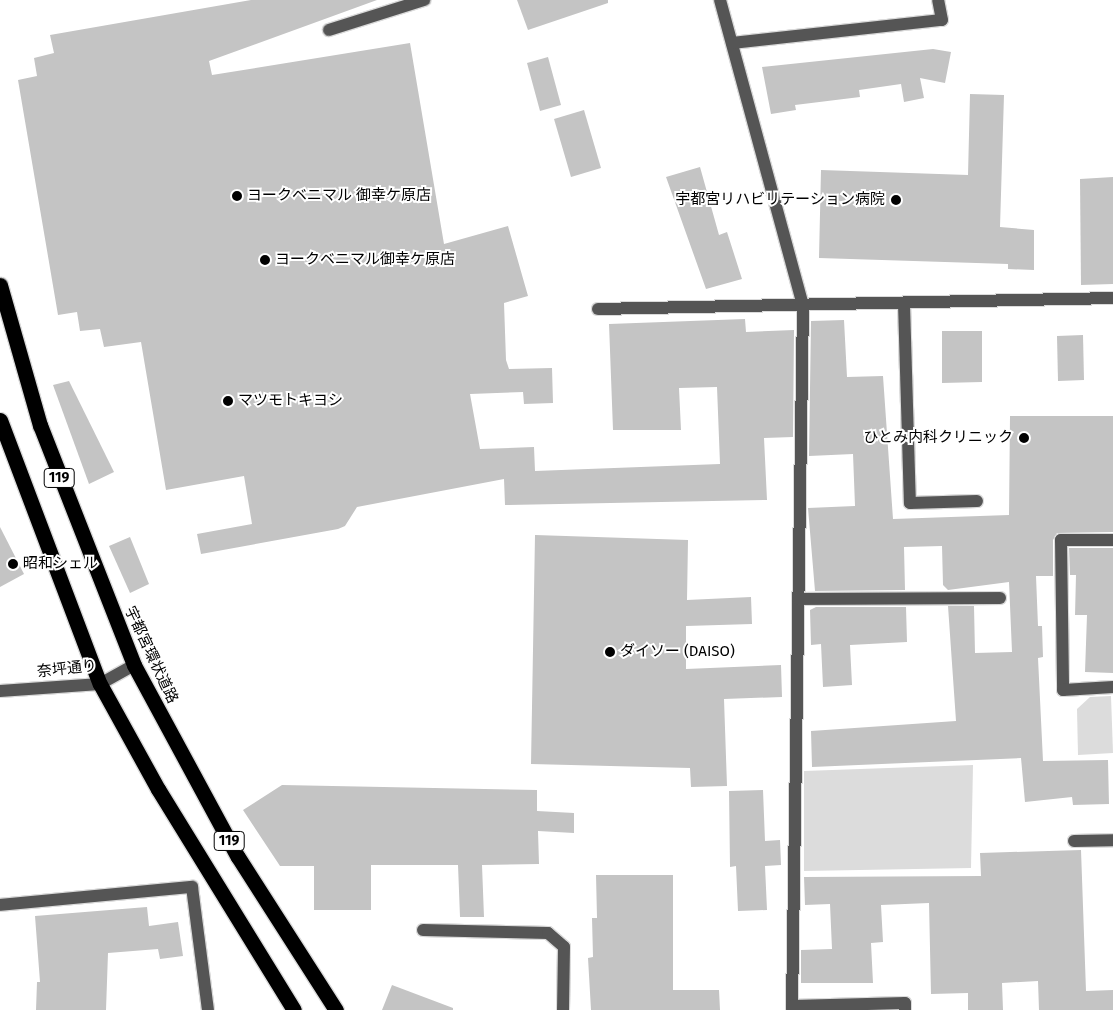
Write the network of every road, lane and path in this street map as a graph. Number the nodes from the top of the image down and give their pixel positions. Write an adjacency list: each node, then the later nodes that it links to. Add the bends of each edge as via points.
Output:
1 (424, 0): 4 (street)
2 (720, 0): 5 (street)
3 (938, 0): 5 (street, via 942,20)
4 (329, 30)
5 (732, 43): 9 (street)
6 (0, 285): 16 (highway, 宇都宮環状道路 / 119, via 40,424)
7 (1113, 298): 8 (street)
8 (904, 304): 9 (street); 12 (street, via 910,503)
9 (804, 306): 10 (street); 15 (street)
10 (598, 309)
11 (0, 420): 17 (highway, 119)
12 (977, 501)
13 (1113, 540): 18 (street, via 1060,540 1063,690)
14 (1000, 598): 15 (street)
15 (798, 599): 26 (street)
16 (134, 665): 17 (street, 奈坪通り); 29 (highway, 宇都宮環状道路 / 119, via 238,857)
17 (100, 684): 19 (street, 奈坪通り); 22 (highway, 119)
18 (1113, 687)
19 (0, 691)
20 (1113, 840): 21 (street)
21 (1074, 842)
22 (209, 875): 23 (street); 28 (highway, 119)
23 (192, 887): 24 (street); 27 (street)
24 (0, 905)
25 (423, 930): 30 (street, via 548,933 564,947)
26 (792, 1008): 31 (street, via 905,1003)
27 (208, 1010)
28 (294, 1010)
29 (336, 1010)
30 (563, 1010)
31 (905, 1010)

